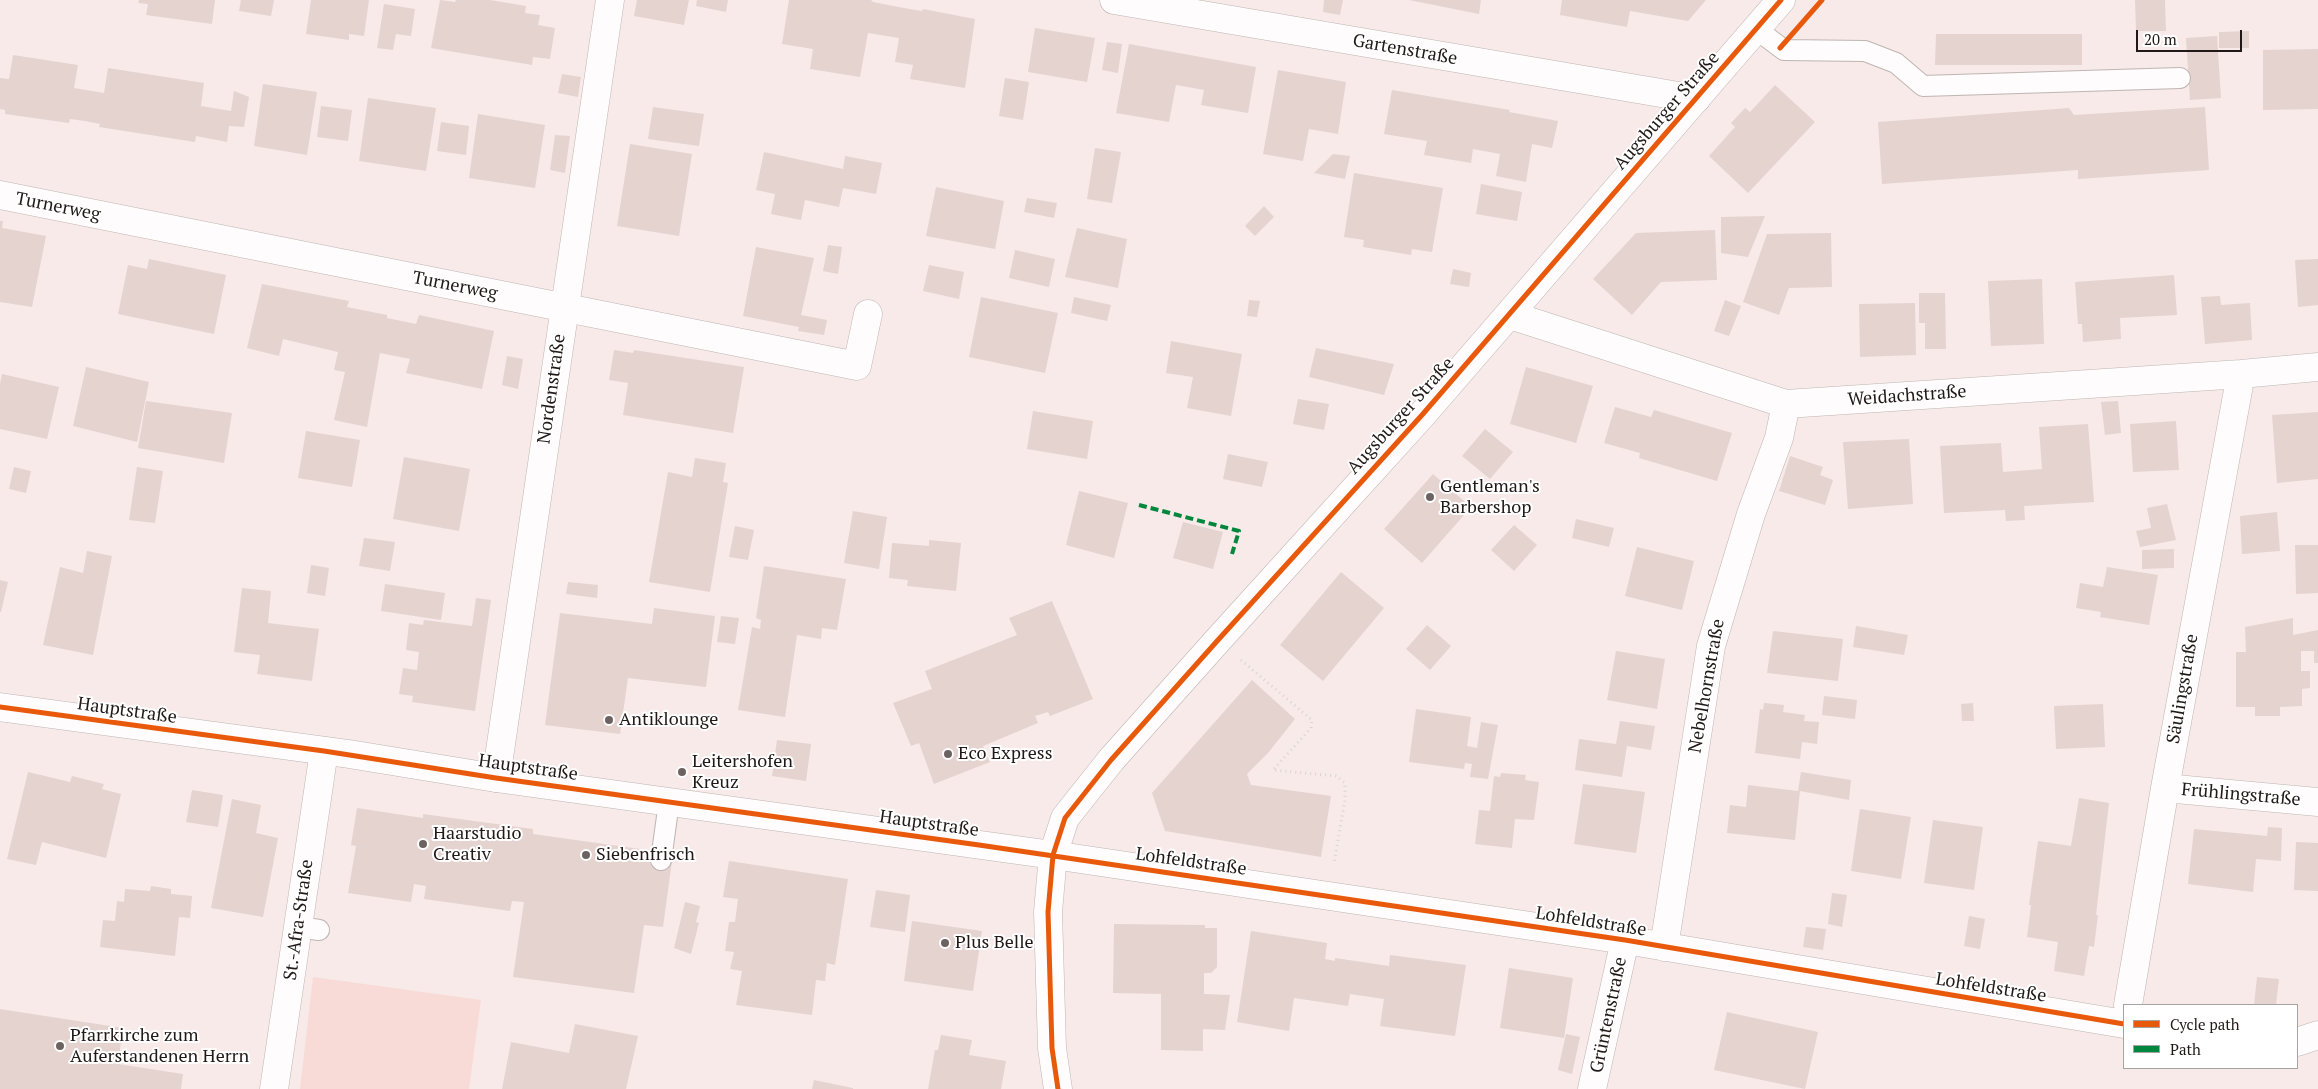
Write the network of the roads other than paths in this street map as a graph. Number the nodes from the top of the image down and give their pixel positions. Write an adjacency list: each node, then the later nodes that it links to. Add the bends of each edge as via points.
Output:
1 (610, 0): 8 (street, Nordenstraße)
2 (1114, 0): 6 (street, Gartenstraße)
3 (1781, 0): 4 (street, Augsburger Straße)
4 (1756, 29): 5 (lane, via 1784,50 1865,52 1896,63 1923,86); 6 (street, Augsburger Straße)
5 (2180, 78)
6 (1696, 99): 10 (street, Augsburger Straße)
7 (0, 195): 8 (street, Turnerweg)
8 (563, 308): 9 (street, Turnerweg, via 857,366); 16 (street, Nordenstraße)
9 (868, 314)
10 (1510, 314): 13 (street, Weidachstraße); 20 (street, Augsburger Straße, via 1111,760 1065,818)
11 (2318, 367): 12 (street, Weidachstraße)
12 (2241, 374): 13 (street, Weidachstraße); 17 (street, Säulingstraße)
13 (1786, 404): 23 (street, Nebelhornstraße, via 1779,438 1751,514 1711,646)
14 (0, 707): 15 (street, Hauptstraße)
15 (324, 751): 16 (street, Hauptstraße); 30 (street, St.-Afra-Straße, via 309,928)
16 (496, 778): 18 (street, Hauptstraße)
17 (2165, 788): 19 (street, Frühlingstraße); 24 (street, Säulingstraße)
18 (669, 802): 20 (street, Hauptstraße); 21 (lane)
19 (2318, 802)
20 (1053, 855): 22 (street, Lohfeldstraße); 31 (street, Augsburger Straße, via 1048,912 1052,1048)
21 (661, 860)
22 (1625, 940): 23 (street, Lohfeldstraße); 32 (street, Grüntenstraße)
23 (1664, 947): 25 (street, Lohfeldstraße)
24 (2128, 1004)
25 (2123, 1024)
26 (2318, 1035): 27 (street)
27 (2298, 1042)
28 (2298, 1052): 29 (street)
29 (2318, 1056)
30 (274, 1089)
31 (1058, 1089)
32 (1592, 1089)

